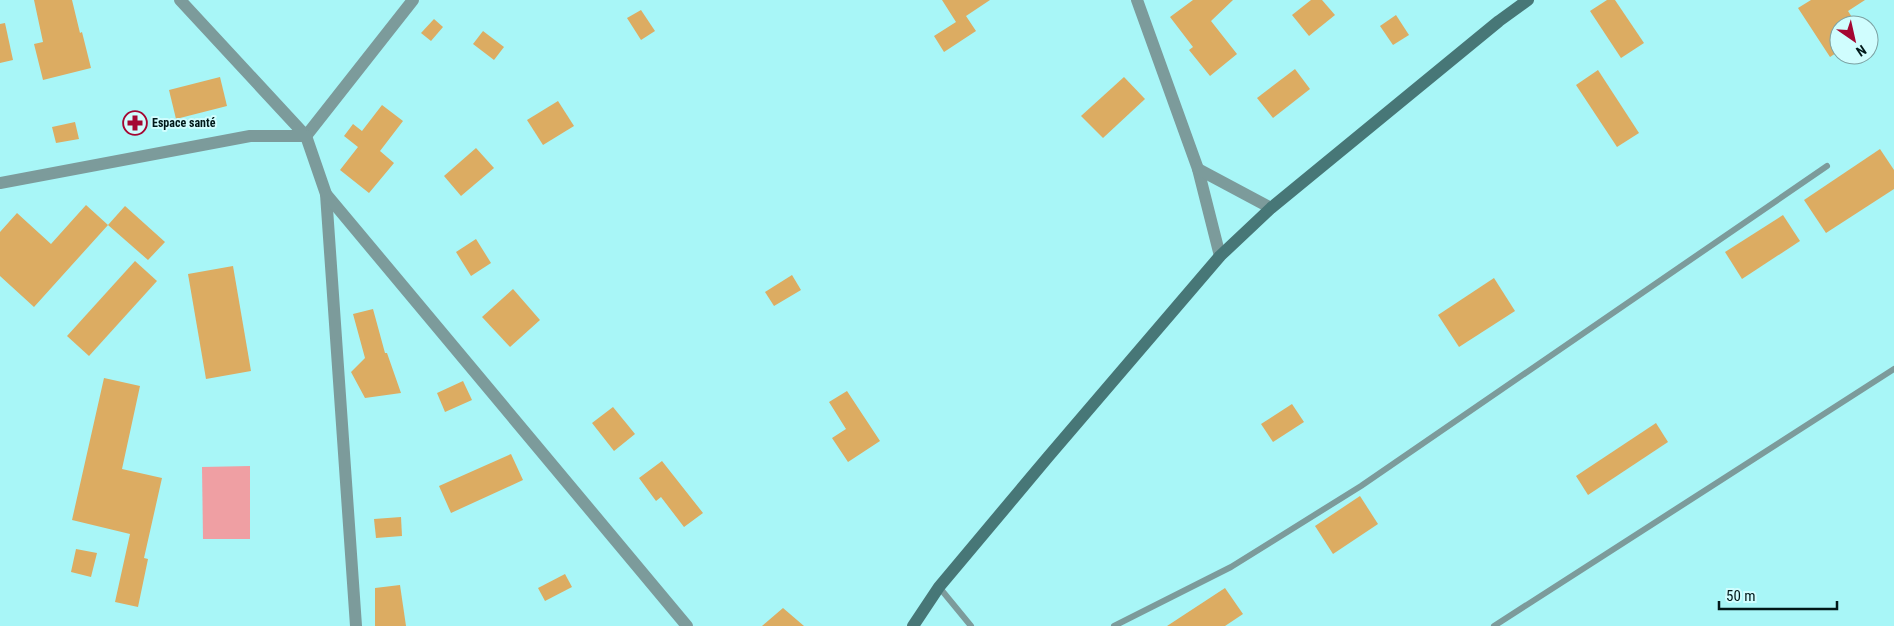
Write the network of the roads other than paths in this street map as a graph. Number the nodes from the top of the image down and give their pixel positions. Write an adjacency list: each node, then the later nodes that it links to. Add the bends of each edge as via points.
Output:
1 (180, 0): 5 (street)
2 (413, 0): 5 (street)
3 (1137, 0): 7 (street)
4 (1528, 0): 10 (main road)
5 (306, 136): 8 (street, via 250,136); 9 (street)
6 (1827, 166): 18 (lane, via 1361,486 1231,567)
7 (1198, 169): 10 (street); 11 (street)
8 (0, 183)
9 (326, 194): 14 (street); 15 (street)
10 (1271, 208): 11 (main road)
11 (1220, 256): 13 (main road)
12 (1894, 369): 19 (lane)
13 (939, 587): 16 (main road); 17 (lane)
14 (356, 626)
15 (687, 626)
16 (913, 626)
17 (971, 626)
18 (1114, 626)
19 (1494, 626)

